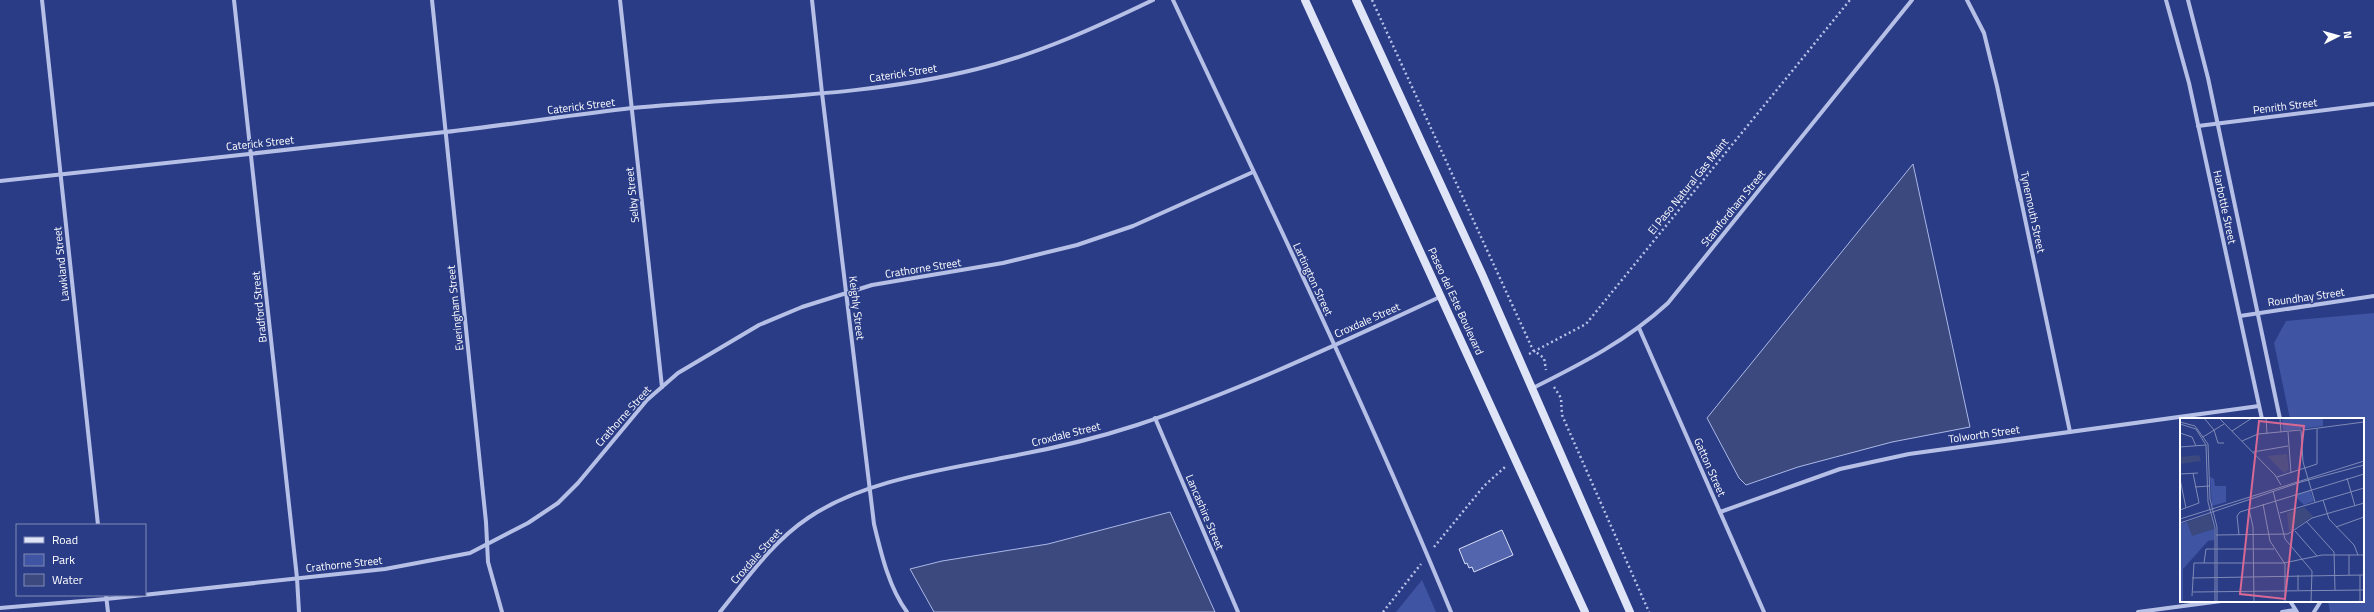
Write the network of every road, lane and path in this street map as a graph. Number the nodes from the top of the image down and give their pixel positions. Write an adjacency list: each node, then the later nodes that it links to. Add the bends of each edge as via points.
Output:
1 (42, 0): 24 (street, Lawkland Street)
2 (234, 0): 22 (street, Bradford Street)
3 (432, 0): 21 (street, Everingham Street)
4 (620, 0): 18 (street, Selby Street)
5 (812, 0): 16 (street, Keighly Street)
6 (1153, 0): 16 (street, Caterick Street, via 1074,36 979,68 931,78)
7 (1173, 0): 23 (street, Lartington Street)
8 (1305, 0): 27 (main road, Paseo del Este Boulevard)
9 (1356, 0): 34 (main road)
10 (1372, 0): 33 (path)
11 (1850, 0): 33 (path, El Paso Natural Gas Maint, via 1586,324)
12 (1912, 0): 31 (street, Stamfordham Street, via 1668,303)
13 (1967, 0): 43 (street, Tynemouth Street, via 1984,33 1997,86)
14 (2166, 0): 20 (street, Harbottle Street)
15 (2188, 0): 19 (street, Harbottle Street)
16 (822, 93): 18 (street, Caterick Street); 26 (street, Keighly Street)
17 (2374, 104): 19 (street, Penrith Street)
18 (632, 108): 21 (street, Caterick Street); 36 (street, Selby Street)
19 (2218, 124): 20 (street, Penrith Street); 29 (street, Harbottle Street)
20 (2198, 126): 30 (street, Harbottle Street)
21 (446, 132): 22 (street, Caterick Street); 48 (street, Everingham Street, via 486,522)
22 (251, 153): 24 (street, Caterick Street); 50 (street, Bradford Street)
23 (1253, 172): 26 (street, Crathorne Street, via 1133,226 1077,245 1003,263 872,285); 32 (street, Lartington Street)
24 (60, 175): 25 (street, Caterick Street); 47 (street, Lawkland Street)
25 (0, 181)
26 (846, 294): 36 (street, Crathorne Street, via 802,307 759,325 678,373); 45 (street, Keighly Street)
27 (1442, 296): 32 (street, Croxdale Street); 66 (main road, Paseo del Este Boulevard)
28 (2374, 296): 29 (street, Roundhay Street)
29 (2257, 313): 30 (street, Roundhay Street); 42 (street, Harbottle Street)
30 (2240, 316): 39 (street, Harbottle Street)
31 (1639, 328): 37 (street, Stamfordham Street, via 1598,355); 46 (street, Gatton Street)
32 (1333, 345): 40 (street, Croxdale Street); 49 (street, Lartington Street)
33 (1534, 351): 34 (path, El Paso Natural Gas Maint); 35 (path, via 1544,358)
34 (1520, 359): 37 (main road)
35 (1544, 364)
36 (662, 387): 48 (street, Crathorne Street, via 647,400 578,483 558,503)
37 (1533, 388): 67 (main road)
38 (1557, 393): 68 (path, via 1561,398 1562,415)
39 (2259, 406): 41 (street, Harbottle Street); 43 (street, Tolworth Street)
40 (1155, 418): 45 (street, Croxdale Street, via 1053,448 936,470); 63 (street, Lancashire Street)
41 (2262, 418)
42 (2280, 418)
43 (2070, 432): 46 (street, Tolworth Street, via 1909,454 1848,467)
44 (1505, 467): 49 (path, via 1484,486)
45 (870, 489): 61 (street, Croxdale Street, via 822,510 788,533 763,558); 62 (street, Keighly Street, via 874,524 881,551 901,604)
46 (1720, 512): 69 (street, Gatton Street)
47 (98, 524)
48 (486, 546): 50 (street, Crathorne Street, via 450,558); 60 (street, Everingham Street)
49 (1428, 554): 64 (path); 65 (street, Lartington Street)
50 (297, 578): 51 (street, Crathorne Street); 59 (street, Bradford Street)
51 (146, 593)
52 (116, 596): 53 (street, Crathorne Street)
53 (106, 597): 56 (street, Crathorne Street); 58 (street)
54 (2213, 602): 70 (street)
55 (2291, 602): 57 (street)
56 (0, 608)
57 (2296, 611): 71 (street)
58 (108, 612)
59 (299, 612)
60 (502, 612)
61 (720, 612)
62 (907, 612)
63 (1238, 612)
64 (1383, 612)
65 (1451, 612)
66 (1585, 612)
67 (1630, 612)
68 (1648, 612)
69 (1764, 612)
70 (2138, 612)
71 (2282, 612)

